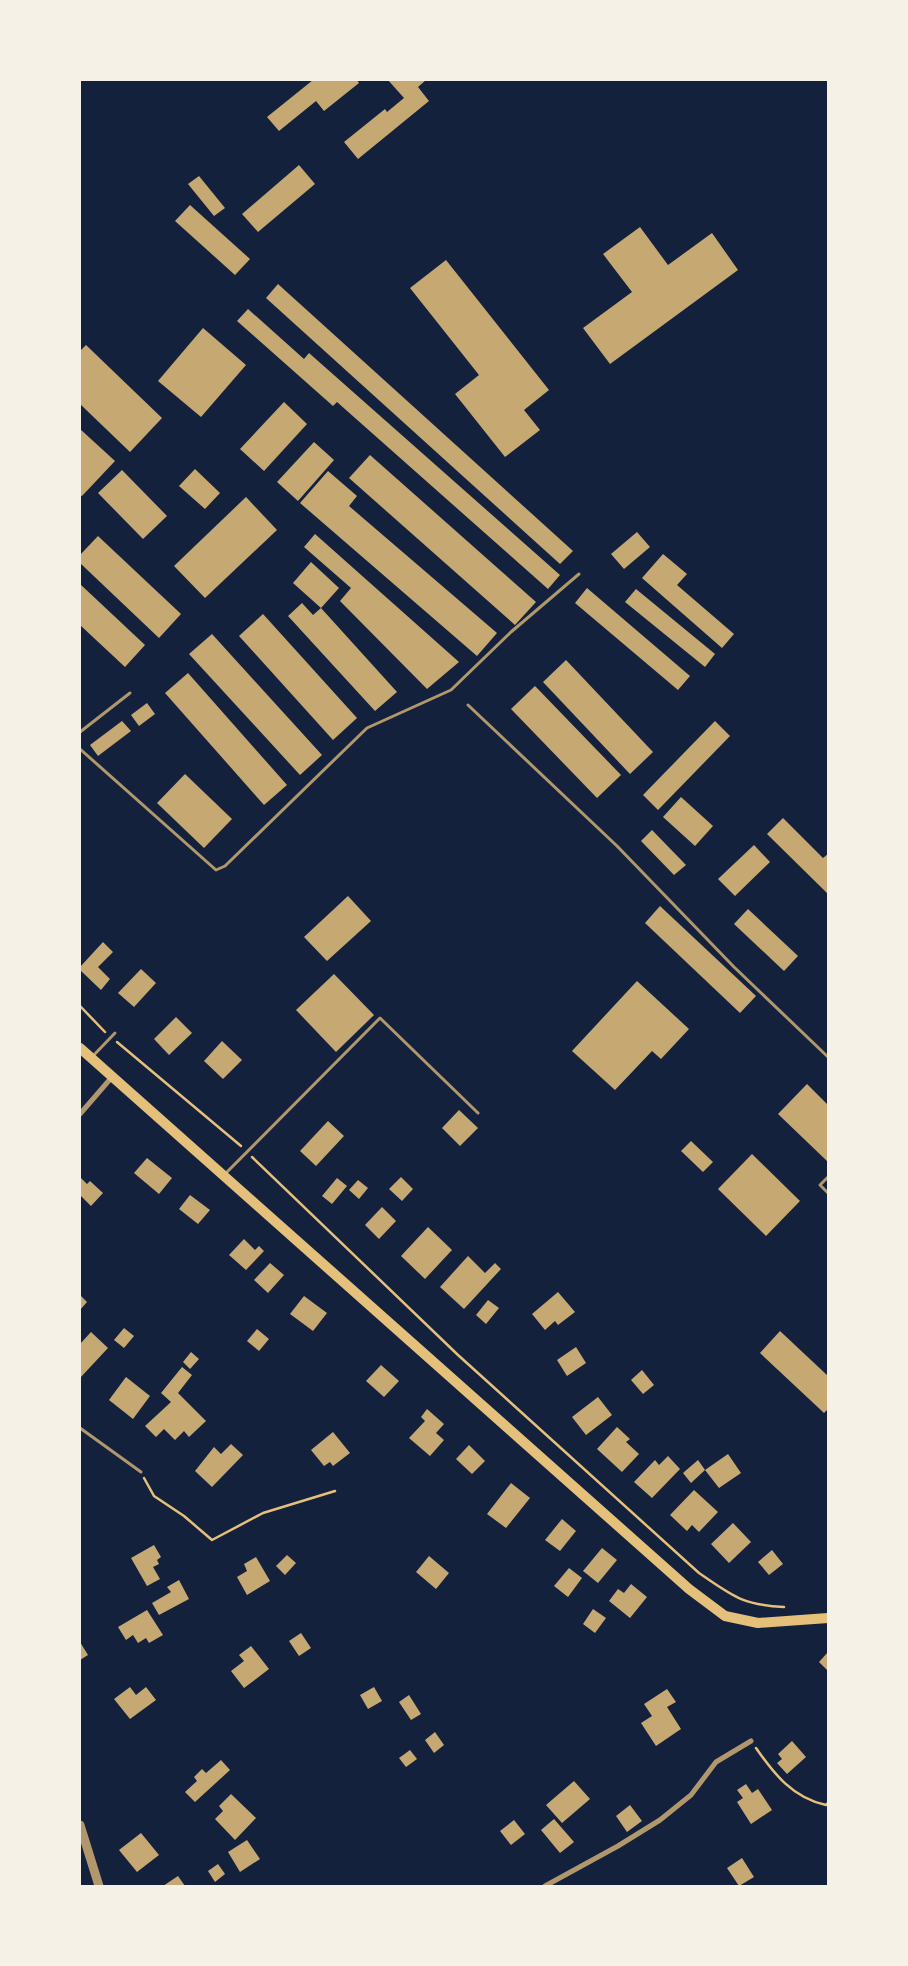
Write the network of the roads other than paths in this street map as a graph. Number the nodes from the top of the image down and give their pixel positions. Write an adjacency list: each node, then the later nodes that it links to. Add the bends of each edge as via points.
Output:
1 (579, 574): 5 (lane, via 451,690 367,728 225,866 216,870)
2 (130, 692): 4 (lane)
3 (468, 705): 8 (lane, via 617,846 734,967)
4 (80, 732)
5 (80, 749)
6 (115, 1033): 9 (lane)
7 (80, 1048): 9 (main road)
8 (828, 1057)
9 (92, 1058): 10 (main road)
10 (113, 1076): 12 (street); 13 (main road)
11 (478, 1113): 13 (lane, via 380,1018)
12 (80, 1114)
13 (225, 1174): 18 (main road, via 689,1589 724,1616 758,1623)
14 (828, 1177): 15 (lane, via 820,1185)
15 (828, 1193)
16 (80, 1428): 17 (lane)
17 (141, 1472)
18 (828, 1618)
19 (751, 1741): 22 (street, via 716,1762 691,1795 660,1820)
20 (80, 1825): 21 (street)
21 (99, 1886)
22 (545, 1886)

